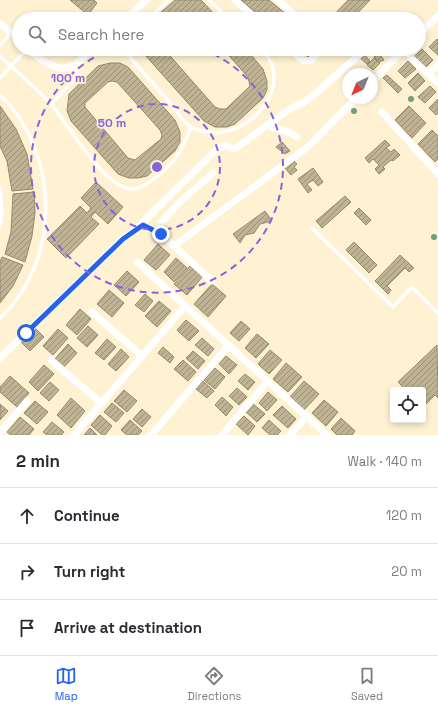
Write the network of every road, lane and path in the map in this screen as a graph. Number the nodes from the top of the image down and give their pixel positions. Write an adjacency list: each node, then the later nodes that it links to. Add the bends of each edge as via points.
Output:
1 (146, 0): 6 (street)
2 (169, 0): 7 (lane)
3 (209, 0): 8 (lane)
4 (235, 0): 9 (street)
5 (278, 0): 10 (street)
6 (133, 12)
7 (156, 12)
8 (222, 12)
9 (248, 12)
10 (291, 12)
11 (438, 16): 13 (street)
12 (0, 23): 14 (street)
13 (426, 27)
14 (11, 33): 15 (lane)
15 (0, 45)
16 (0, 56): 28 (lane)
17 (20, 56): 28 (lane)
18 (35, 56): 29 (street, via 42,62 59,67)
19 (84, 56): 29 (street)
20 (129, 56): 39 (lane)
21 (269, 56): 39 (lane, via 274,73 272,89 268,101 260,111 243,125 229,131 211,133)
22 (298, 56): 23 (street, via 304,61 312,60)
23 (315, 56)
24 (358, 56): 38 (street, via 317,92)
25 (397, 56): 31 (street)
26 (410, 57): 30 (street)
27 (438, 65): 30 (street)
28 (11, 66): 32 (lane); 35 (lane)
29 (72, 67): 35 (lane, via 79,75)
30 (428, 74): 33 (street)
31 (378, 76)
32 (0, 78)
33 (438, 83)
34 (0, 95): 54 (lane, via 17,114 34,145 41,162 46,198 41,248 28,281 8,311)
35 (51, 104): 39 (lane, via 88,154 113,182 122,187 134,189 147,184 162,173 183,150)
36 (350, 104): 48 (street, via 309,146)
37 (382, 112): 42 (street)
38 (268, 125): 40 (street, via 291,131); 46 (street, via 236,148 226,145 217,150)
39 (191, 128)
40 (297, 137)
41 (213, 173): 47 (street, via 178,204)
42 (438, 174)
43 (0, 187): 44 (lane)
44 (0, 227)
45 (312, 228): 53 (lane, via 393,307 412,287)
46 (136, 229): 47 (street, via 143,225); 57 (street)
47 (155, 230): 48 (street)
48 (174, 246): 50 (street)
49 (137, 262): 51 (street)
50 (212, 281)
51 (185, 306): 55 (street); 56 (street)
52 (92, 312): 56 (street)
53 (438, 313)
54 (0, 318)
55 (228, 345): 59 (street); 65 (street)
56 (142, 356): 61 (street)
57 (0, 358)
58 (51, 360): 61 (street)
59 (268, 381): 62 (street); 66 (street)
60 (27, 401): 63 (street)
61 (101, 403): 64 (street)
62 (307, 416): 67 (street); 68 (street)
63 (0, 433)
64 (74, 435)
65 (151, 435)
66 (222, 435)
67 (290, 435)
68 (327, 435)

